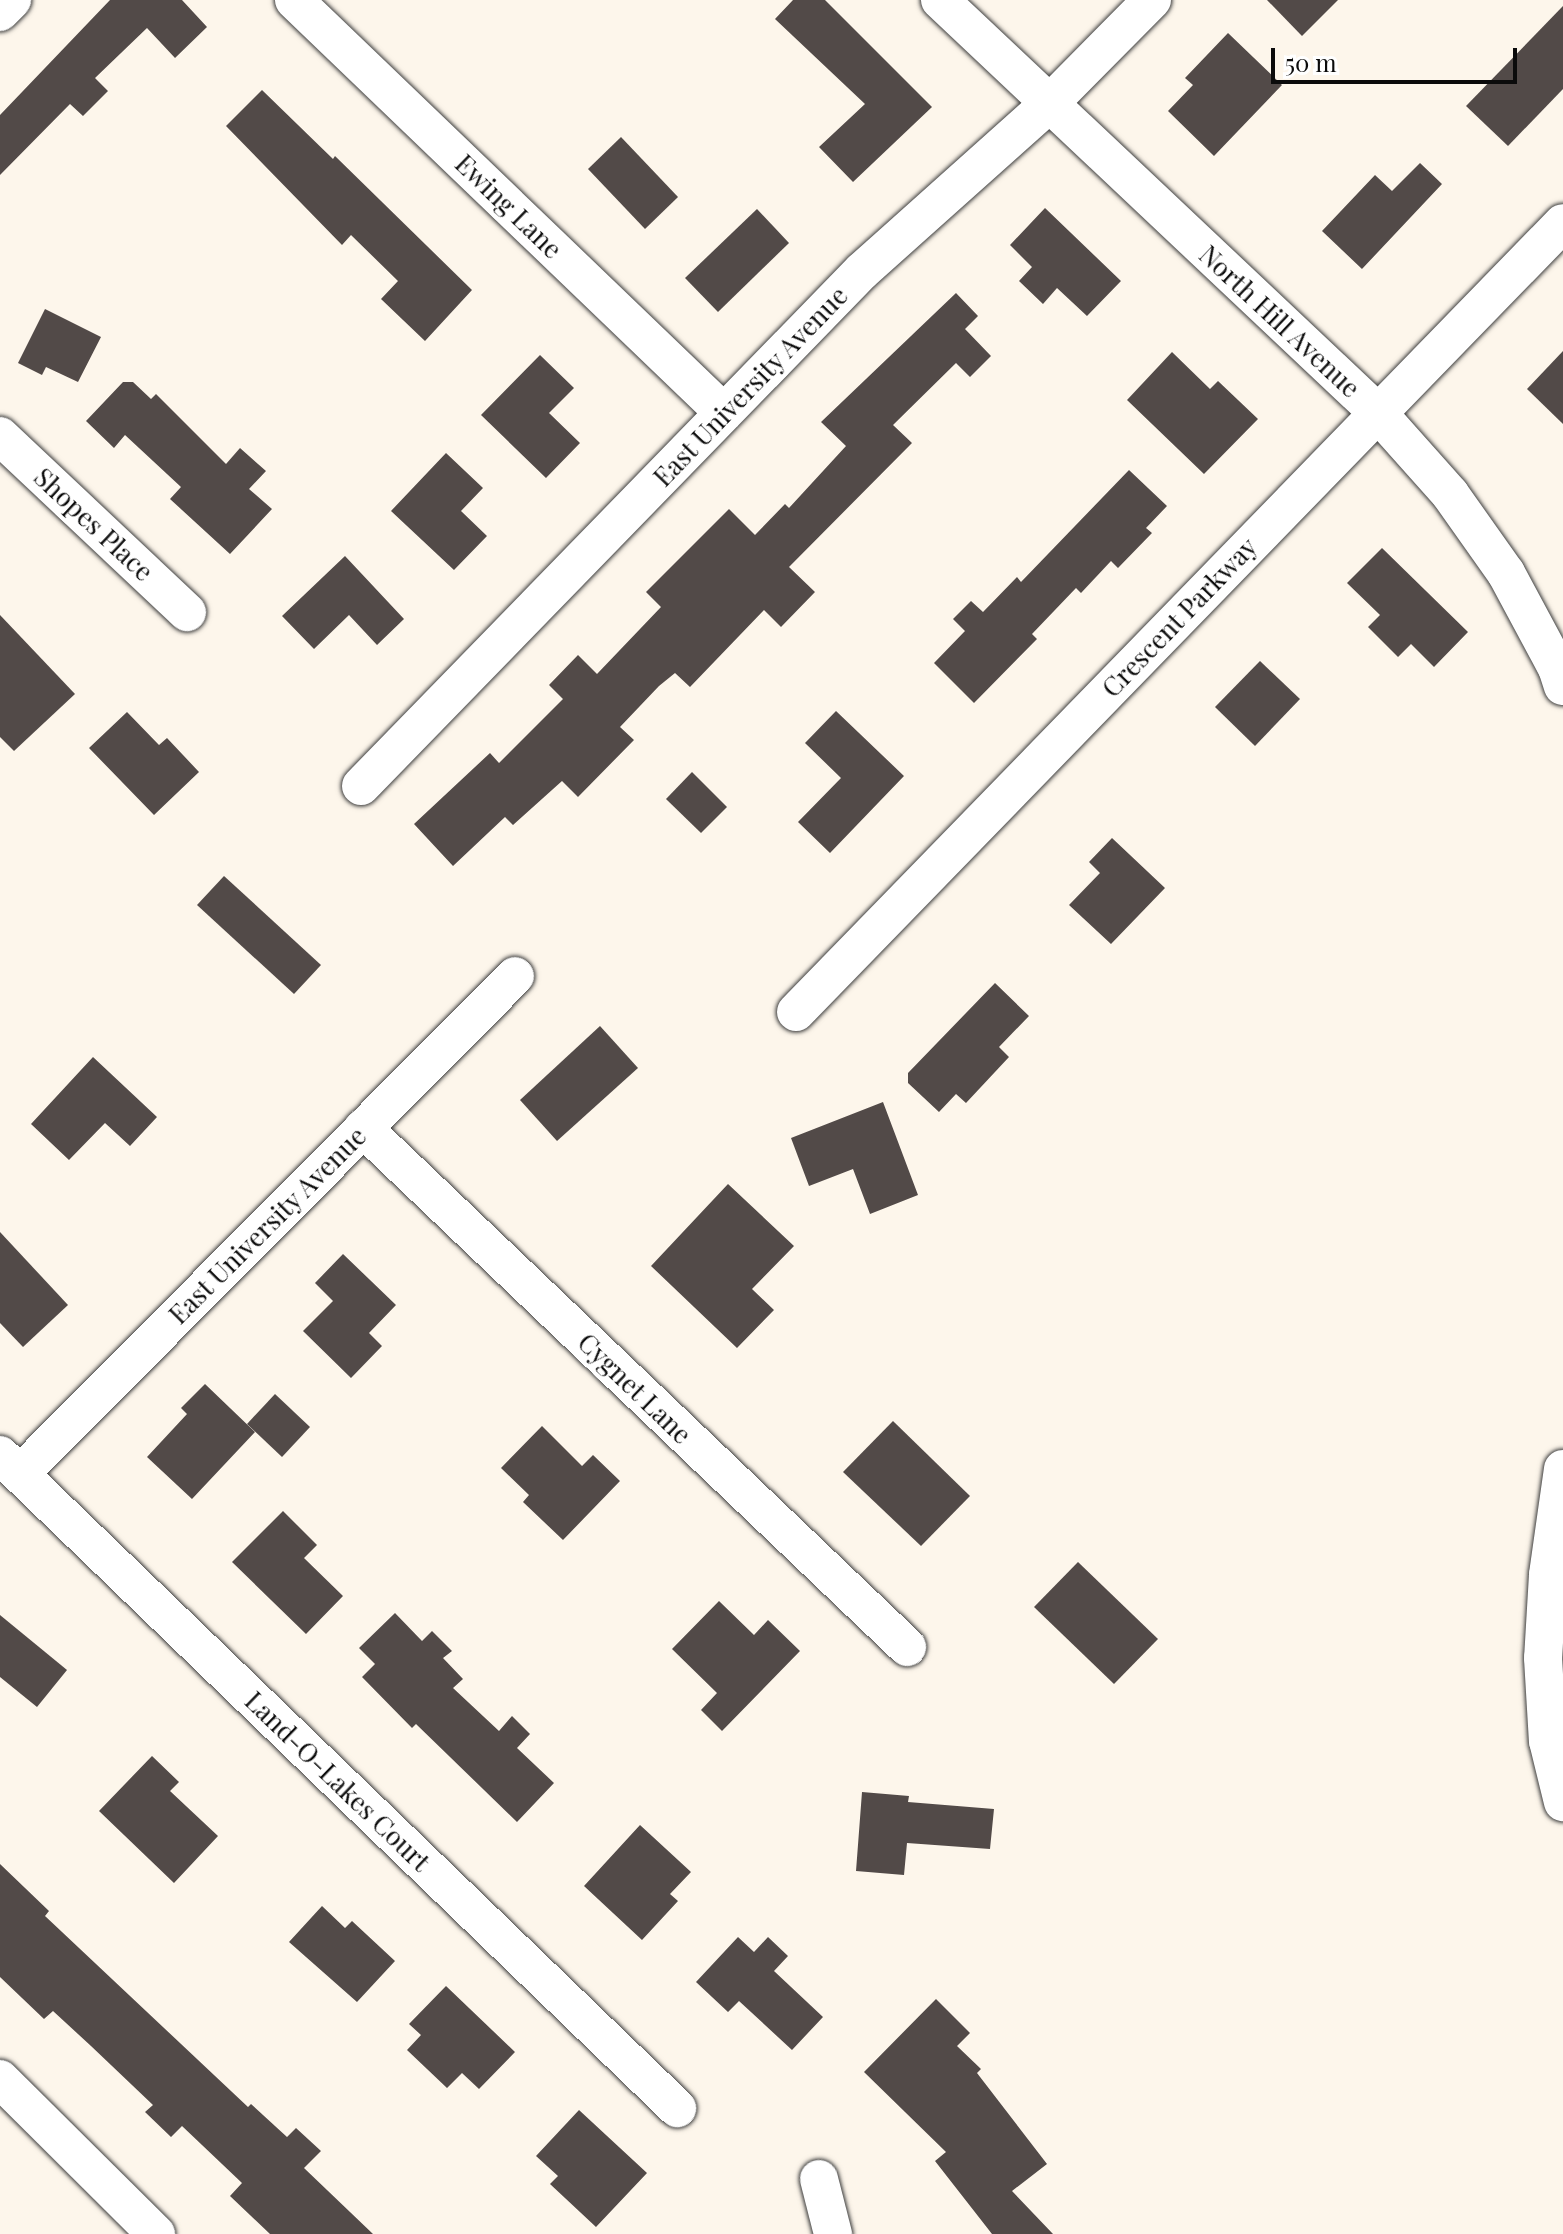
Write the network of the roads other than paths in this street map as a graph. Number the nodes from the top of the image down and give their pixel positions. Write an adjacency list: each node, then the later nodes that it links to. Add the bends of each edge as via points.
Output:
1 (12, 0): 5 (street)
2 (294, 0): 8 (street, Ewing Lane)
3 (940, 0): 6 (street, North Hill Avenue)
4 (1152, 0): 6 (street, East University Avenue)
5 (0, 12)
6 (1050, 103): 8 (street, East University Avenue, via 862,271); 9 (street, North Hill Avenue)
7 (1563, 223): 9 (street, Crescent Parkway)
8 (723, 412): 13 (street, East University Avenue)
9 (1377, 412): 12 (street, North Hill Avenue, via 1450,494 1506,573); 15 (street, Crescent Parkway)
10 (0, 436): 11 (street, Shopes Place)
11 (187, 612)
12 (1563, 686)
13 (361, 786)
14 (515, 976): 16 (street, East University Avenue)
15 (796, 1012)
16 (363, 1128): 17 (street, East University Avenue); 19 (street, Cygnet Lane)
17 (10, 1464): 22 (street, Land-O-Lakes Court)
18 (1563, 1469): 20 (street, via 1543,1658 1548,1741)
19 (907, 1647)
20 (1563, 1802)
21 (0, 2079): 24 (street)
22 (677, 2108)
23 (819, 2179): 25 (street)
24 (156, 2234)
25 (833, 2234)

